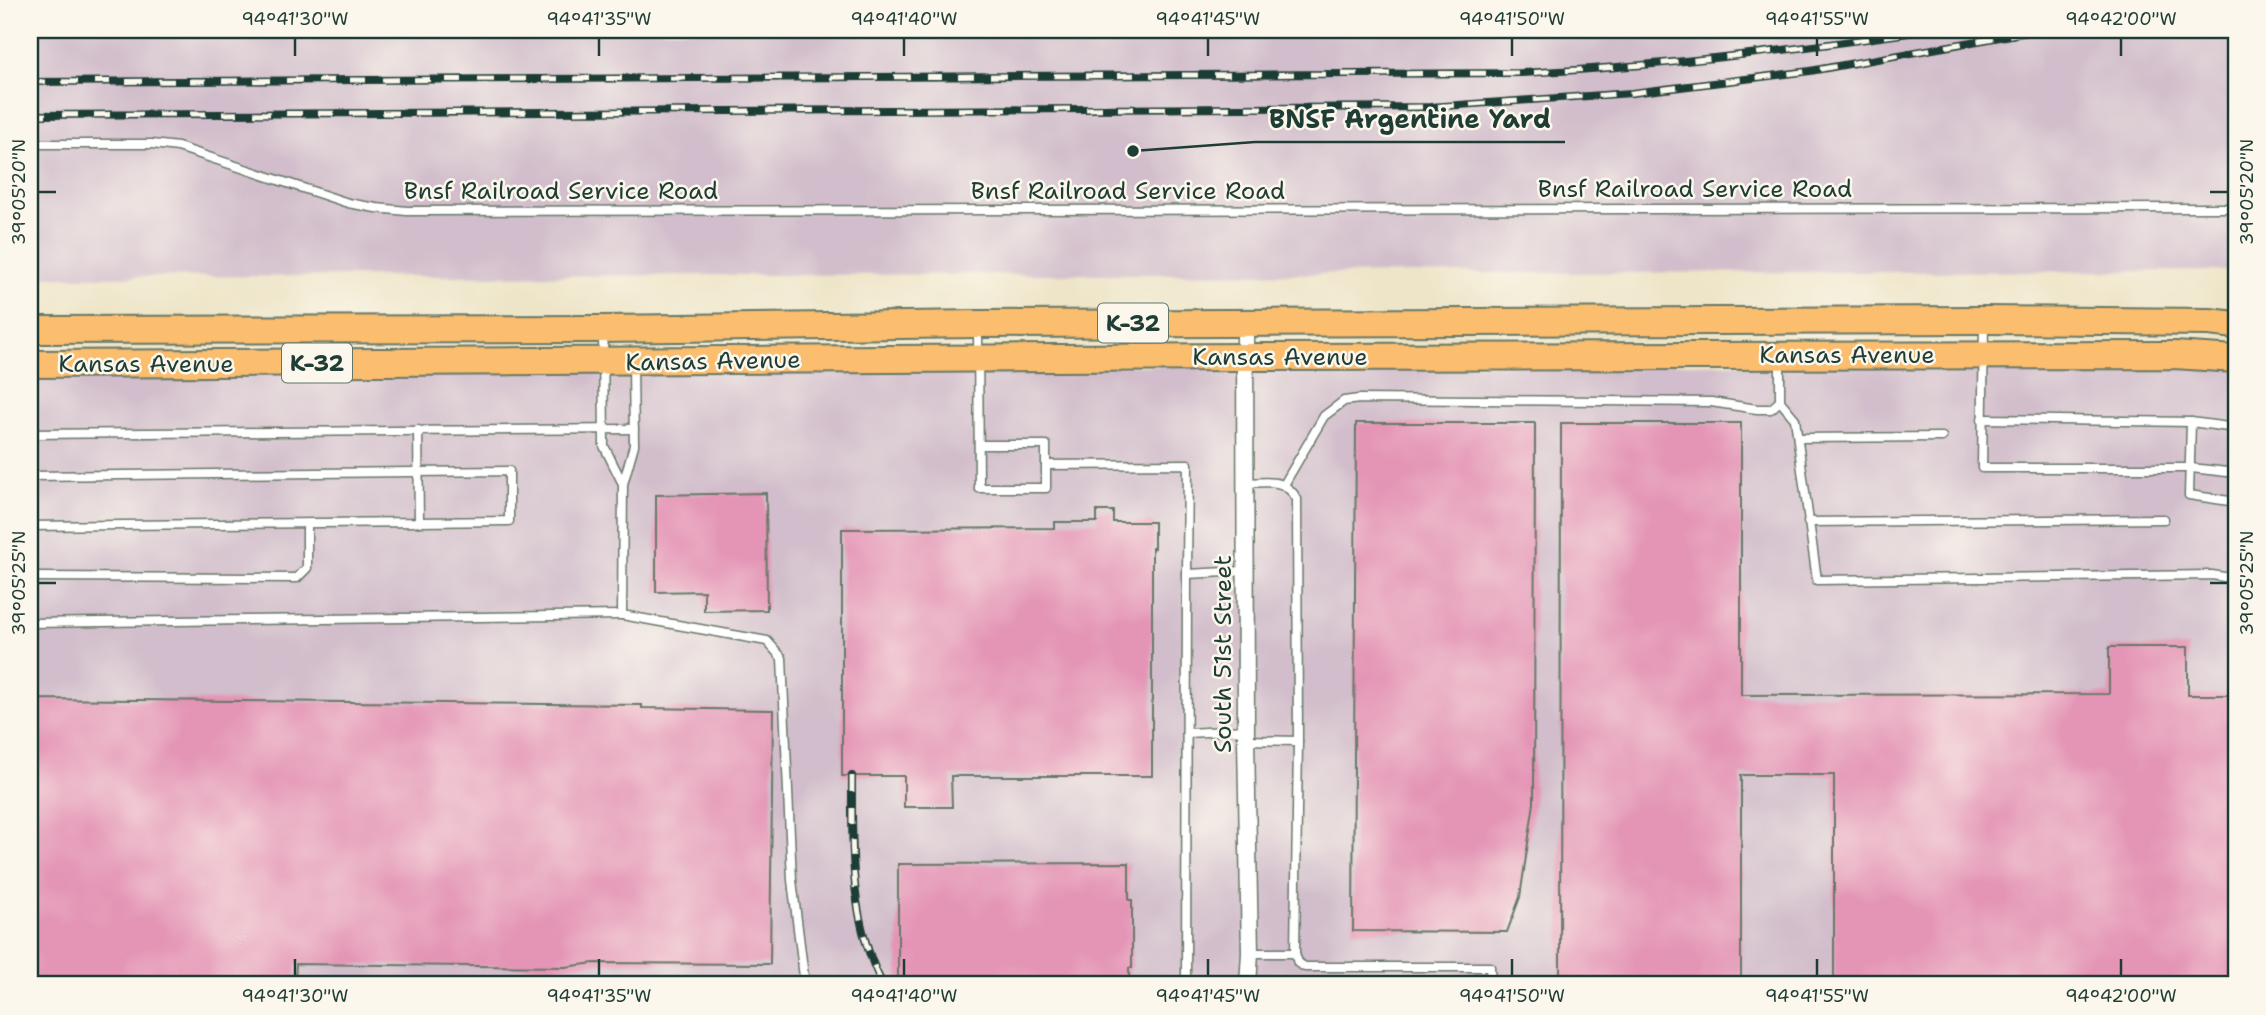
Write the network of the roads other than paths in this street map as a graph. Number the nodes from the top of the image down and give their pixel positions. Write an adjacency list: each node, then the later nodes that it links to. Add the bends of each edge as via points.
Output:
1 (30, 145): 2 (lane, Bnsf Railroad Service Road, via 178,147 348,203 407,211)
2 (2236, 208)
3 (1984, 320): 4 (main road, Kansas Avenue / K-32); 6 (main road, Kansas Avenue / K-32); 10 (lane)
4 (1245, 323): 5 (main road, Kansas Avenue / K-32); 11 (street, South 51st Street)
5 (978, 324): 7 (main road, Kansas Avenue / K-32); 12 (lane)
6 (2236, 325)
7 (603, 329): 8 (main road, Kansas Avenue / K-32); 15 (lane)
8 (30, 330)
9 (1780, 355): 10 (main road, Kansas Avenue / K-32); 11 (main road, Kansas Avenue / K-32); 17 (lane)
10 (1984, 355): 13 (main road, Kansas Avenue / K-32); 18 (lane)
11 (1245, 357): 12 (main road, Kansas Avenue / K-32); 33 (street, South 51st Street)
12 (978, 358): 14 (main road, Kansas Avenue / K-32); 27 (lane)
13 (2236, 359)
14 (633, 361): 15 (main road, Kansas Avenue / K-32); 22 (lane)
15 (603, 362): 16 (main road, Kansas Avenue / K-32); 21 (lane)
16 (30, 365)
17 (1780, 401): 26 (lane, via 1795,419); 34 (lane, via 1771,409 1711,402 1344,401 1324,416)
18 (1982, 419): 19 (lane); 29 (lane, via 1982,468)
19 (2191, 422): 20 (lane); 29 (lane)
20 (2236, 428)
21 (603, 429): 22 (lane); 23 (lane); 35 (lane, via 604,446)
22 (634, 429): 35 (lane)
23 (418, 430): 24 (lane); 30 (lane)
24 (30, 434)
25 (1942, 437): 26 (lane)
26 (1798, 438): 38 (lane)
27 (979, 444): 28 (lane, via 1046,445); 28 (lane, via 979,488 1046,488)
28 (1046, 465): 43 (lane, via 1188,464)
29 (2191, 468): 31 (lane); 36 (lane, via 2189,495)
30 (418, 472): 32 (lane); 39 (lane); 39 (lane, via 509,471 509,521)
31 (2236, 473)
32 (30, 476)
33 (1246, 482): 34 (lane); 42 (street, South 51st Street)
34 (1285, 483): 50 (lane, via 1297,499)
35 (623, 485): 46 (lane)
36 (2236, 502)
37 (2164, 519): 38 (lane)
38 (1808, 522): 45 (lane, via 1817,580 2212,575)
39 (419, 523): 40 (lane)
40 (307, 524): 41 (lane); 44 (lane, via 307,568 297,578)
41 (30, 526)
42 (1246, 571): 43 (lane); 49 (street, South 51st Street)
43 (1187, 574): 48 (lane)
44 (30, 577)
45 (2236, 579)
46 (622, 615): 47 (lane); 53 (lane, via 767,641 782,658 792,880)
47 (30, 623)
48 (1187, 733): 49 (lane); 54 (lane)
49 (1246, 735): 50 (lane); 51 (street, South 51st Street)
50 (1298, 741): 52 (lane)
51 (1250, 953): 52 (lane); 55 (street, South 51st Street)
52 (1295, 953): 56 (lane, via 1305,967 1490,967)
53 (805, 985)
54 (1186, 985)
55 (1248, 985)
56 (1491, 985)

